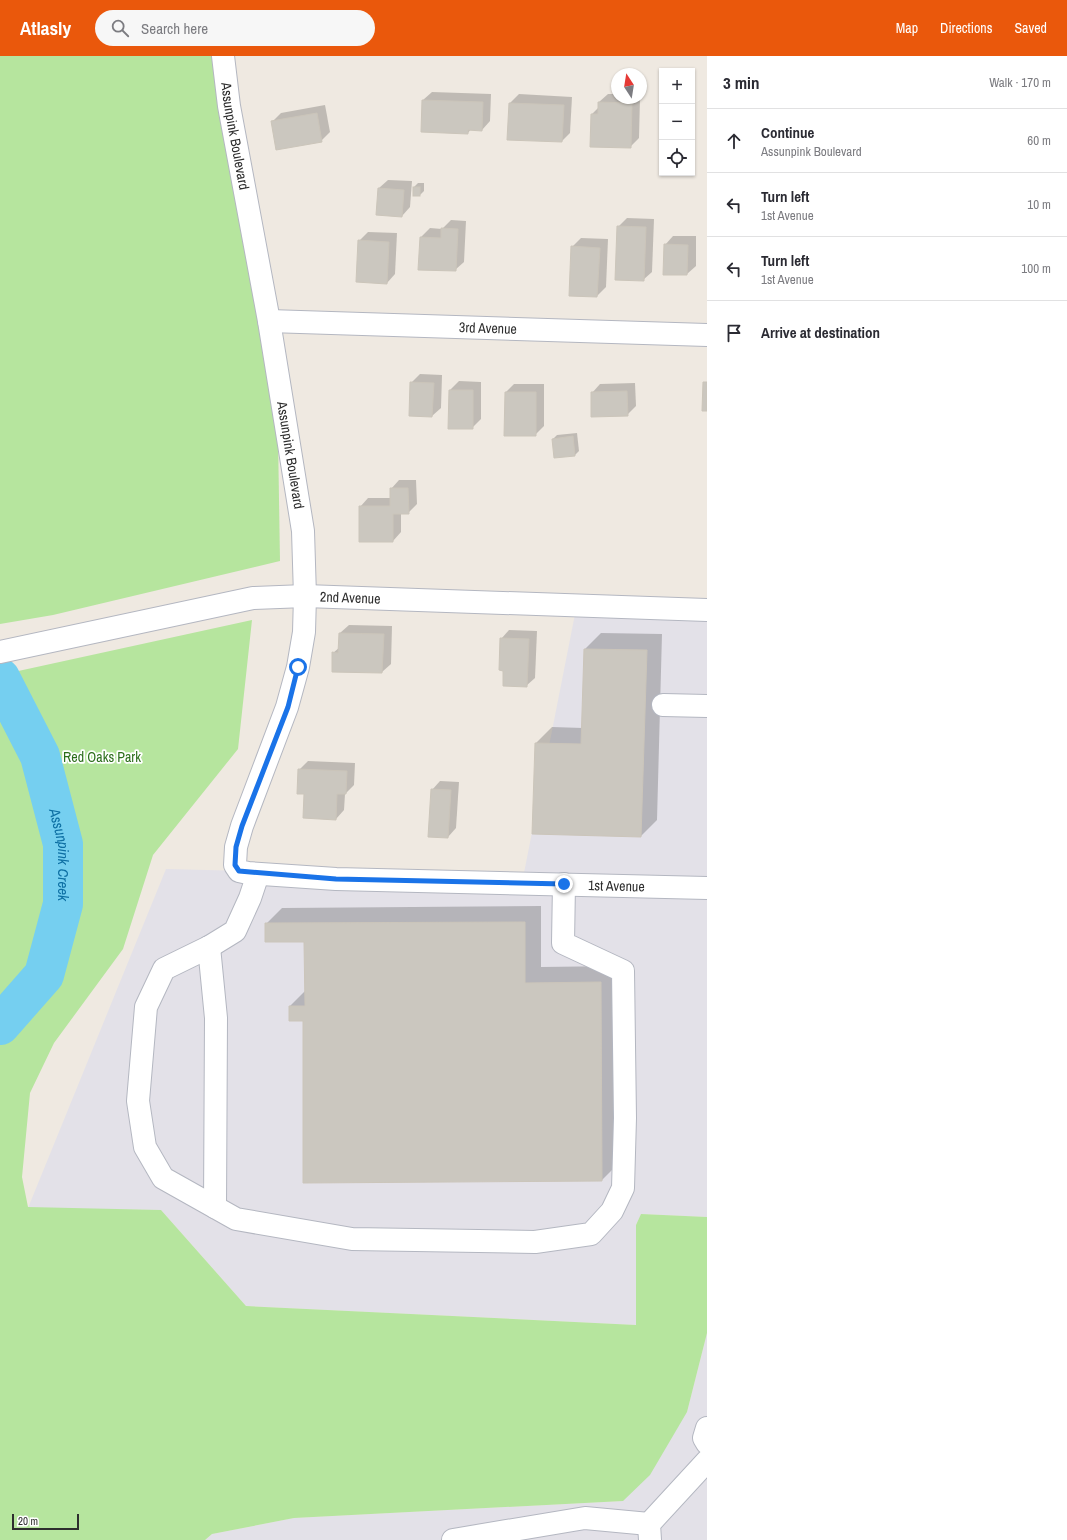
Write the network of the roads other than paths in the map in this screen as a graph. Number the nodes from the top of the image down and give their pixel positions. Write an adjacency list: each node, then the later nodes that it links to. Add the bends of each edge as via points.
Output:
1 (223, 56): 2 (street, Assunpink Boulevard, via 229,106)
2 (269, 321): 3 (street, 3rd Avenue); 4 (street, Assunpink Boulevard, via 302,531)
3 (707, 335)
4 (305, 596): 5 (street, 2nd Avenue); 6 (street, 2nd Avenue, via 253,598); 9 (street, Assunpink Boulevard, via 304,632 288,707)
5 (707, 610)
6 (0, 652)
7 (663, 705): 8 (street)
8 (707, 706)
9 (236, 847): 10 (street, 1st Avenue, via 235,865 239,871)
10 (258, 874): 11 (street, 1st Avenue, via 336,879); 13 (street, via 235,931)
11 (564, 884): 12 (street, 1st Avenue); 14 (street, via 563,943 623,971 623,1188 612,1211 592,1234 535,1242 352,1239 236,1219)
12 (707, 888)
13 (209, 947): 14 (street, via 216,1018); 14 (street, via 164,969 146,1007 138,1101 145,1147 162,1178)
14 (215, 1207)
15 (707, 1428): 16 (street, via 704,1438)
16 (707, 1442)
17 (707, 1461): 18 (street)
18 (649, 1532): 19 (street, via 584,1518)
19 (453, 1540)

